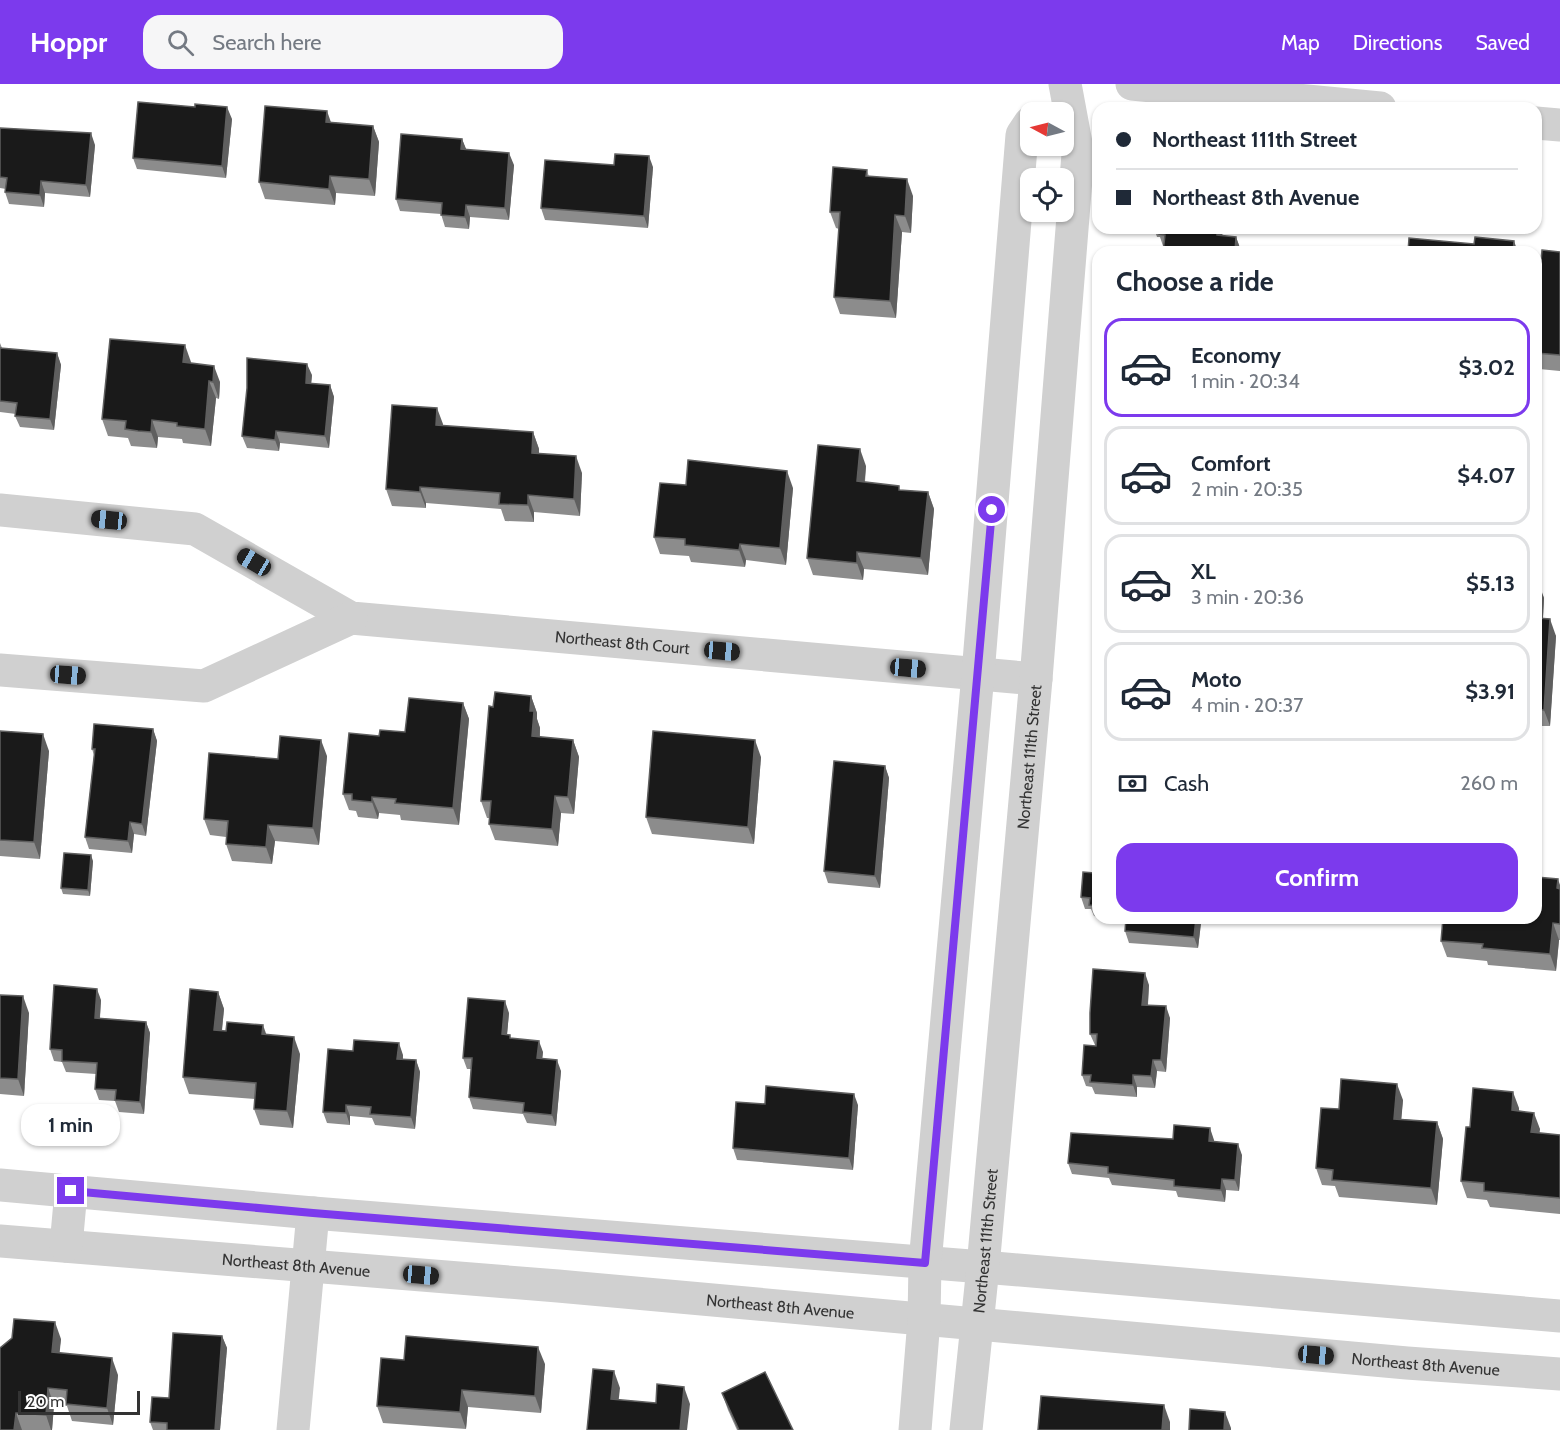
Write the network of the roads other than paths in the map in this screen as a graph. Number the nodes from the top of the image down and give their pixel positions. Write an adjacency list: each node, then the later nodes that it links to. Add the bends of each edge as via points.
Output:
1 (1059, 84): 4 (street)
2 (1065, 84): 13 (street, Northeast 111th Street, via 1078,154)
3 (1132, 84): 5 (street)
4 (1046, 102)
5 (1318, 102)
6 (1542, 124): 7 (street)
7 (1560, 125)
8 (1020, 156): 12 (street)
9 (0, 510): 10 (street, Northeast 8th Court, via 195,529)
10 (351, 618): 11 (street, Northeast 8th Court, via 204,686); 12 (street, Northeast 8th Court)
11 (0, 670)
12 (978, 674): 13 (street, Northeast 8th Court); 19 (street)
13 (1036, 679): 21 (street, Northeast 111th Street)
14 (0, 1185): 15 (street)
15 (71, 1191): 16 (street); 18 (street)
16 (313, 1213): 19 (street); 20 (street)
17 (0, 1241): 18 (street, Northeast 8th Avenue)
18 (66, 1246): 20 (street, Northeast 8th Avenue)
19 (925, 1263): 21 (street); 23 (street)
20 (307, 1267): 23 (street, Northeast 8th Avenue); 26 (street)
21 (983, 1267): 22 (street); 24 (street, Northeast 111th Street)
22 (1560, 1316)
23 (924, 1320): 24 (street, Northeast 8th Avenue); 27 (street)
24 (976, 1324): 25 (street, Northeast 8th Avenue); 28 (street, Northeast 111th Street)
25 (1560, 1374)
26 (293, 1430)
27 (915, 1430)
28 (966, 1430)

